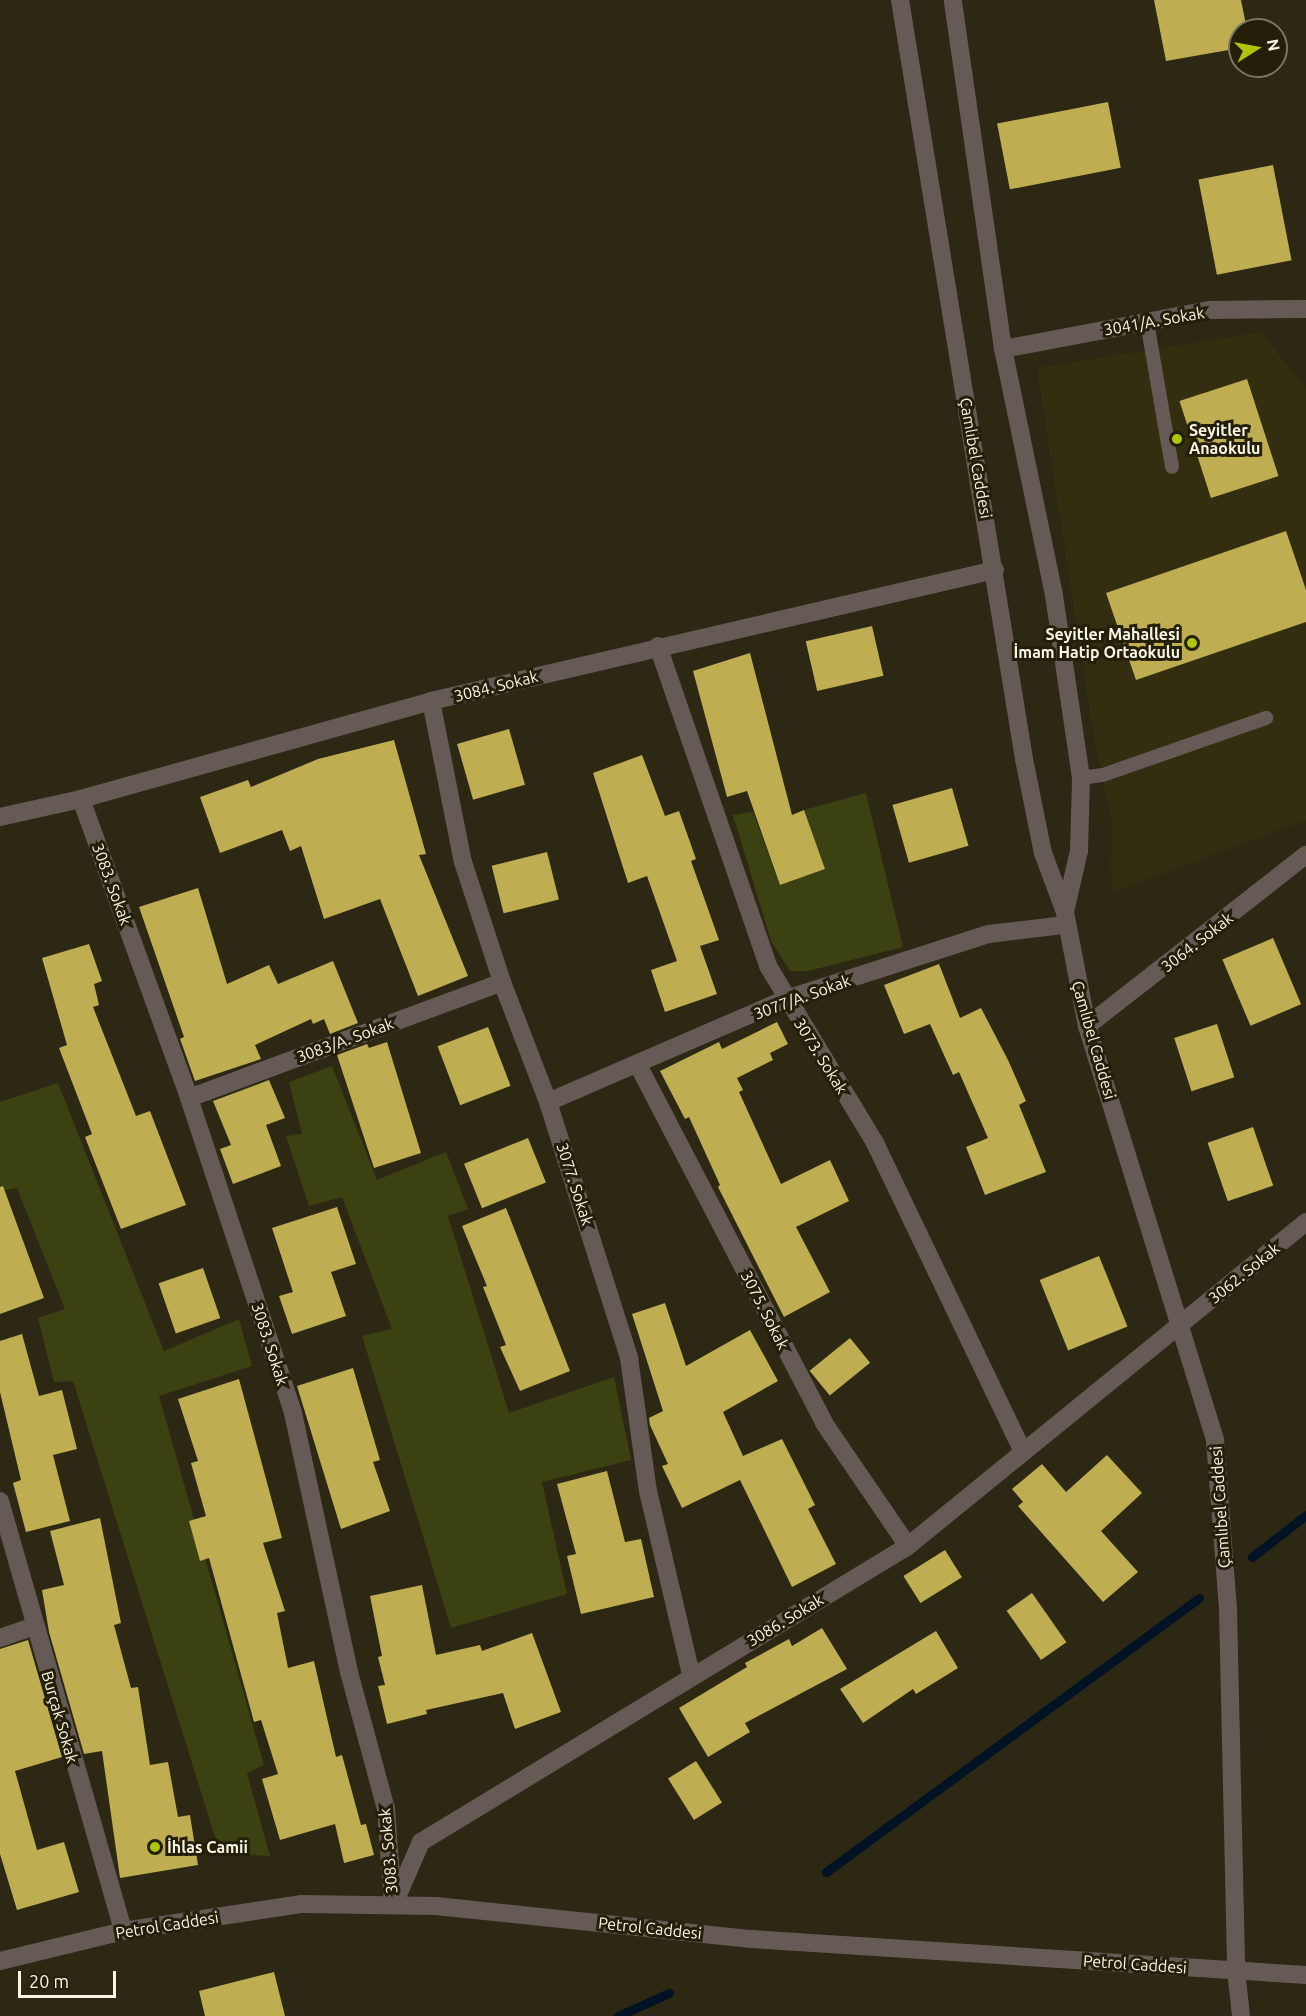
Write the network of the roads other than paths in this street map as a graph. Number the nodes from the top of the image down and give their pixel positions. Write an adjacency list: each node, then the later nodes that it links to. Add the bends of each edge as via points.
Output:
1 (900, 0): 7 (street, Çamlıbel Caddesi)
2 (953, 0): 5 (street, Çamlıbel Caddesi)
3 (1306, 309): 4 (street, 3041/A. Sokak, via 1210,310)
4 (1147, 322): 5 (street, 3041/A. Sokak); 6 (lane)
5 (1003, 349): 11 (street, Çamlıbel Caddesi, via 1054,596)
6 (1172, 467)
7 (995, 570): 8 (street, 3084. Sokak); 15 (street, Çamlıbel Caddesi, via 1042,854)
8 (658, 646): 9 (street, 3084. Sokak); 17 (street, 3073. Sokak, via 768,966)
9 (431, 701): 12 (street, 3084. Sokak); 16 (street, 3077. Sokak, via 463,862)
10 (1266, 718): 11 (lane, via 1103,775)
11 (1081, 778): 15 (street, Çamlıbel Caddesi, via 1079,851)
12 (81, 799): 13 (street, 3084. Sokak); 20 (street, 3083. Sokak)
13 (0, 817)
14 (1306, 855): 18 (street, 3064. Sokak)
15 (1065, 919): 17 (street, 3077/A. Sokak, via 989,934); 18 (street, Çamlıbel Caddesi)
16 (502, 982): 20 (street, 3083/A. Sokak); 21 (street, 3077. Sokak)
17 (786, 999): 19 (street, 3077/A. Sokak); 24 (street, 3073. Sokak, via 875,1143)
18 (1086, 1026): 23 (street, Çamlıbel Caddesi)
19 (638, 1065): 21 (street, 3077/A. Sokak); 26 (street, 3075. Sokak, via 824,1423)
20 (189, 1098): 30 (street, 3083. Sokak, via 293,1413 348,1672 386,1809)
21 (548, 1102): 29 (street, 3077. Sokak, via 629,1359 648,1491)
22 (1306, 1222): 23 (street, 3062. Sokak)
23 (1181, 1323): 24 (street, 3086. Sokak); 33 (street, Çamlıbel Caddesi, via 1215,1440 1228,1609)
24 (1022, 1450): 26 (street, 3086. Sokak)
25 (0, 1501): 27 (street, Burçak Sokak)
26 (908, 1546): 29 (street, 3086. Sokak)
27 (34, 1626): 28 (street); 31 (street, Burçak Sokak)
28 (0, 1638)
29 (691, 1675): 30 (street, 3086. Sokak, via 421,1842)
30 (393, 1905): 31 (street, Petrol Caddesi, via 301,1904); 33 (street, Petrol Caddesi, via 436,1906 752,1939)
31 (123, 1931): 32 (street, Petrol Caddesi)
32 (0, 1961)
33 (1236, 1970): 34 (street, Petrol Caddesi); 35 (street, Çamlıbel Caddesi)
34 (1306, 1975)
35 (1241, 2016)

